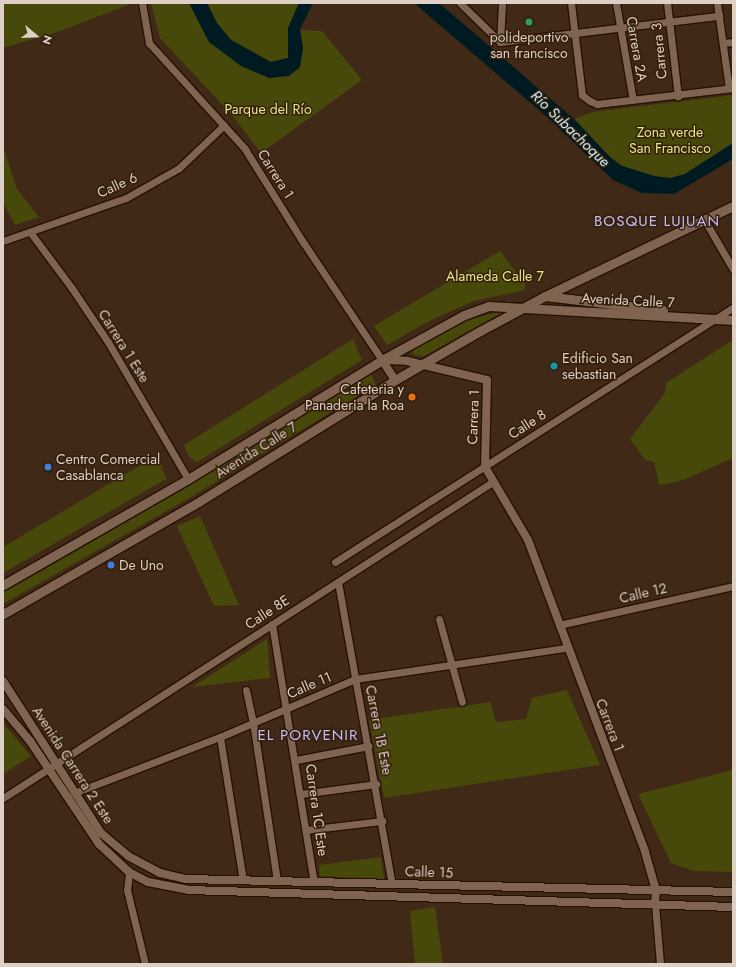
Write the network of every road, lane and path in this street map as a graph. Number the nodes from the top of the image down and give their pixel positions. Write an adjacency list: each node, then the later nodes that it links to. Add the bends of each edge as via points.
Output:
1 (142, 3): 18 (street, Carrera 1, via 141,13 149,43)
2 (460, 3): 12 (street)
3 (502, 3): 12 (street)
4 (571, 3): 11 (street)
5 (616, 3): 10 (street, Carrera 2A)
6 (667, 3): 9 (street, Carrera 3)
7 (717, 3): 8 (street)
8 (719, 16): 9 (street); 14 (street)
9 (669, 22): 10 (street); 16 (street, Carrera 3)
10 (619, 28): 11 (street); 17 (street, Carrera 2A)
11 (574, 33): 12 (street); 17 (street, via 582,95 597,104)
12 (500, 42)
13 (733, 42): 14 (street)
14 (723, 43): 15 (street)
15 (731, 88): 16 (street)
16 (678, 96): 17 (street)
17 (633, 100)
18 (224, 125): 21 (street, Calle 6, via 179,168 134,193); 27 (street, Carrera 1, via 245,149)
19 (733, 206): 20 (main road, Avenida Calle 7)
20 (705, 221): 23 (street); 24 (main road, Avenida Calle 7)
21 (30, 232): 22 (street, Calle 6); 31 (street, Carrera 1 Este, via 108,342)
22 (3, 241)
23 (733, 269)
24 (545, 296): 26 (main road, Avenida Calle 7); 28 (main road, Avenida Calle 7)
25 (733, 306): 30 (street, Calle 8)
26 (733, 319): 27 (main road, Avenida Calle 7, via 489,306 439,327)
27 (382, 360): 28 (street, Carrera 1, via 401,360); 29 (street); 31 (main road, Avenida Calle 7)
28 (419, 366): 29 (main road, Avenida Calle 7); 30 (street, Carrera 1, via 488,380)
29 (395, 380): 37 (main road, Avenida Calle 7, via 200,501)
30 (485, 467): 32 (street, Carrera 1); 33 (street, Calle 8)
31 (188, 479): 35 (main road, Avenida Calle 7)
32 (494, 481): 34 (street, Calle 8E); 40 (street, Carrera 1, via 528,540)
33 (335, 562)
34 (338, 582): 39 (street, Calle 8E); 43 (street, Carrera 1B Este)
35 (3, 585)
36 (733, 586): 40 (street, Calle 12)
37 (3, 614)
38 (439, 619): 42 (street)
39 (272, 624): 48 (street, Carrera 1C Este); 53 (street, Calle 8E)
40 (559, 625): 41 (street, Carrera 1)
41 (566, 648): 42 (street, Calle 11); 67 (street, Carrera 1, via 645,852)
42 (452, 666): 43 (street, Calle 11); 46 (street)
43 (355, 679): 48 (street, Calle 11); 51 (street, Carrera 1B Este)
44 (3, 681): 53 (street, Avenida Carrera 2 Este)
45 (246, 690): 49 (street)
46 (462, 702)
47 (3, 709): 53 (street, Avenida Carrera 2 Este)
48 (287, 709): 49 (street, Calle 11); 52 (street, Carrera 1C Este)
49 (253, 722): 50 (street, Calle 11); 63 (street)
50 (220, 737): 55 (street, Calle 11); 62 (street)
51 (369, 746): 52 (street); 54 (street, Carrera 1B Este)
52 (296, 760): 56 (street, Carrera 1C Este)
53 (52, 766): 55 (street, Avenida Carrera 2 Este); 57 (street); 61 (street, Avenida Carrera 2 Este, via 99,844)
54 (376, 784): 56 (street); 58 (street, Carrera 1B Este)
55 (74, 793): 60 (street, Avenida Carrera 2 Este, via 101,834)
56 (301, 794): 59 (street, Carrera 1C Este)
57 (3, 798)
58 (382, 821): 59 (street); 65 (street, Carrera 1B Este)
59 (306, 830): 64 (street, Carrera 1C Este)
60 (128, 856): 62 (street, Calle 15, via 160,873 186,879)
61 (129, 872): 69 (street, Calle 15, via 148,882 189,890); 72 (street, via 127,890)
62 (243, 880): 63 (street, Calle 15)
63 (277, 881): 64 (street, Calle 15)
64 (314, 882): 65 (street, Calle 15)
65 (392, 884): 66 (street, Calle 15)
66 (542, 887): 67 (street, Calle 15); 69 (street)
67 (656, 890): 68 (street, Calle 15); 70 (street, Carrera 1)
68 (733, 892)
69 (542, 901): 70 (street, Calle 15)
70 (655, 904): 71 (street, Calle 15); 73 (street, Carrera 1)
71 (733, 907)
72 (145, 964)
73 (660, 964)

